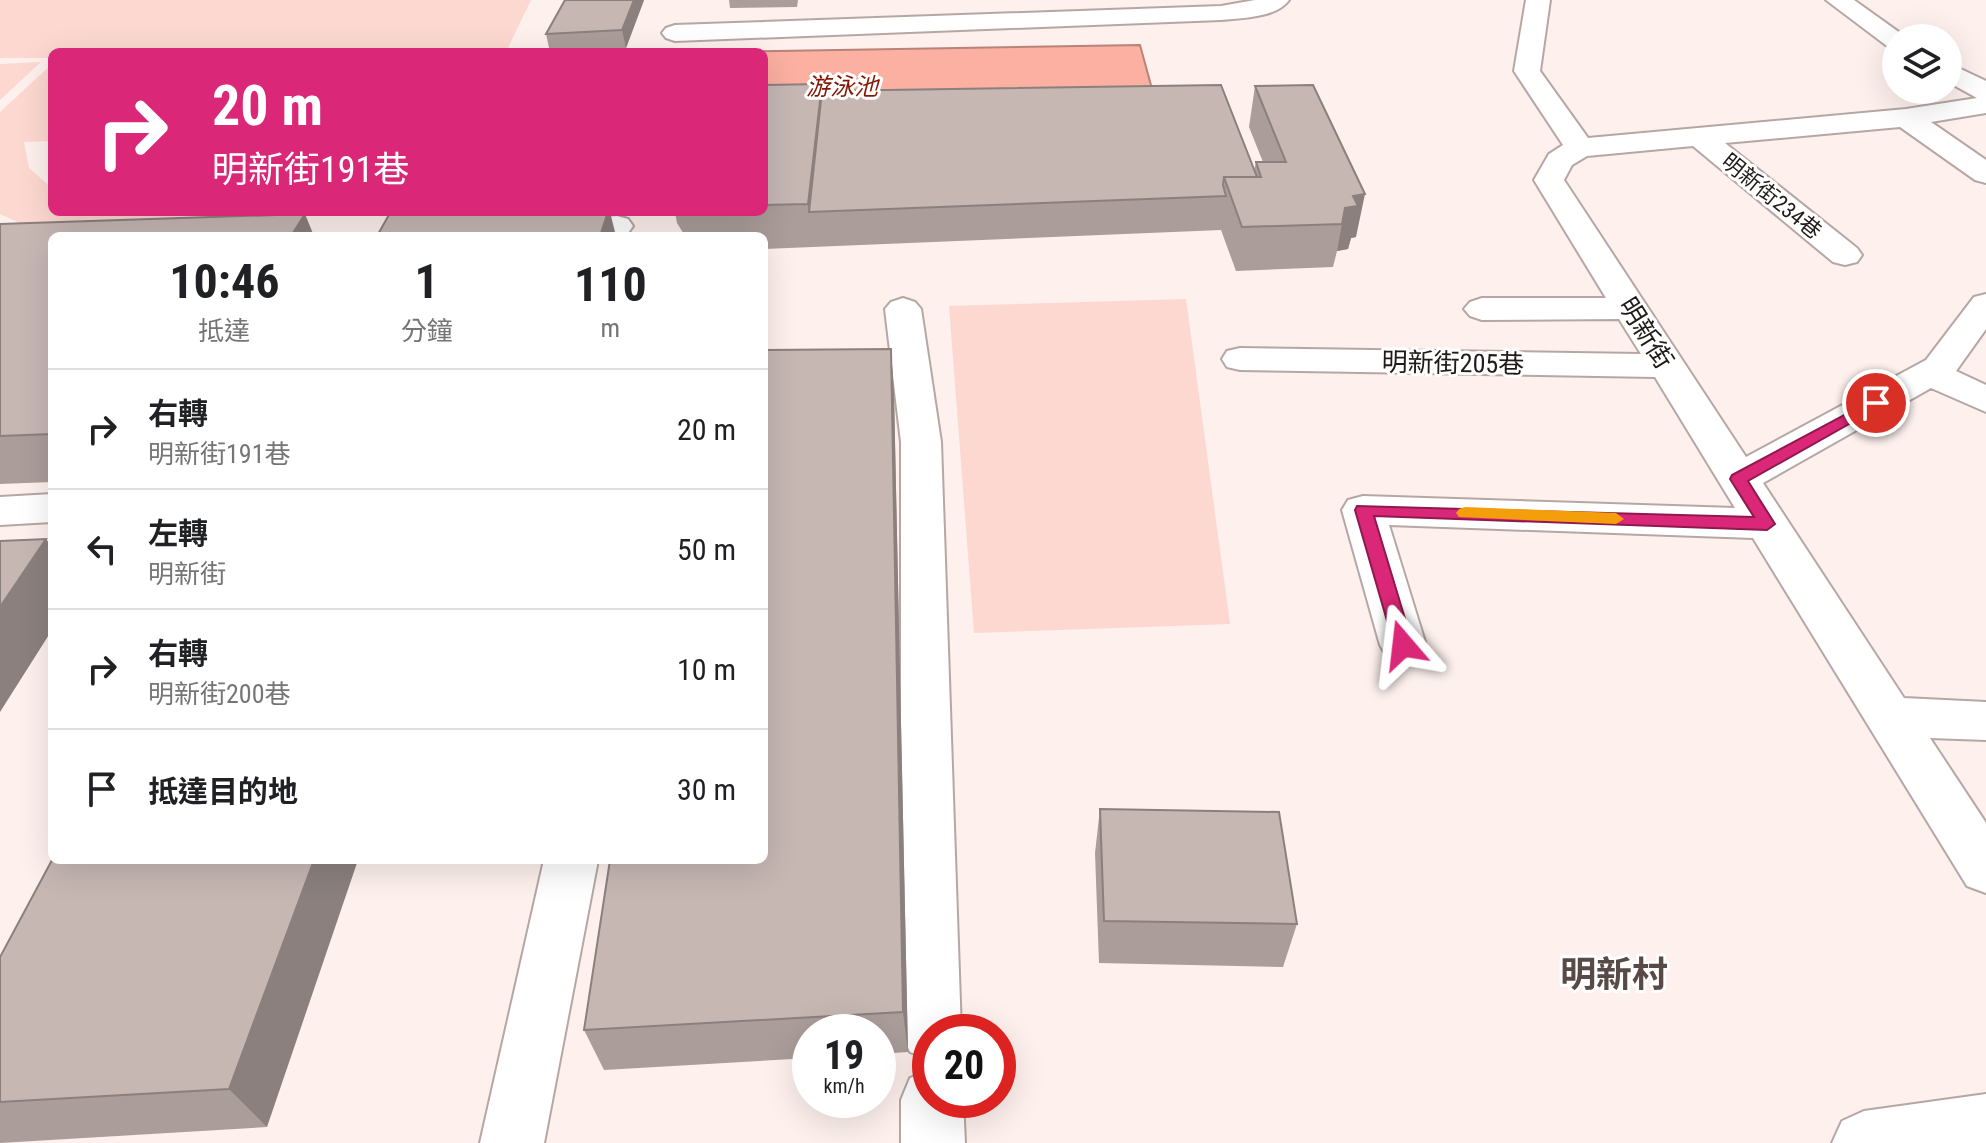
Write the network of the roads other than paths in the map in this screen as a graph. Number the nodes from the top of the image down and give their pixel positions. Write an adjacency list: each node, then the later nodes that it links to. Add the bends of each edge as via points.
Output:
1 (1277, 0): 5 (street, via 1252,10 1221,13)
2 (1538, 0): 11 (street, via 1527,71)
3 (1838, 0): 4 (street)
4 (1882, 31)
5 (675, 32)
6 (1962, 79): 7 (street)
7 (1986, 92)
8 (1986, 105): 9 (street)
9 (1906, 118): 10 (street); 12 (street)
10 (1699, 137): 11 (street); 15 (street, 明新街234巷)
11 (1580, 148): 17 (street, 明新街, via 1560,160 1549,180)
12 (1986, 174)
13 (624, 225): 14 (street)
14 (533, 232)
15 (1845, 255)
16 (1986, 304): 22 (street)
17 (1630, 308): 19 (street); 21 (street, 明新街)
18 (903, 309): 33 (street, via 897,371 921,442)
19 (1482, 309)
20 (1240, 359): 21 (street, 明新街205巷)
21 (1667, 366): 24 (street, 明新街)
22 (1930, 373): 23 (street); 24 (street)
23 (1986, 400)
24 (1738, 479): 27 (street, 明新街)
25 (48, 508): 26 (street)
26 (0, 511)
27 (1767, 524): 28 (street, via 1363,510); 29 (street, 明新街)
28 (1403, 645)
29 (1889, 717): 30 (street); 32 (street, 明新街)
30 (1986, 721)
31 (570, 864): 36 (street)
32 (1986, 869)
33 (931, 1014)
34 (932, 1118): 37 (street)
35 (1986, 1125): 38 (street)
36 (512, 1143)
37 (933, 1143)
38 (1864, 1143)

